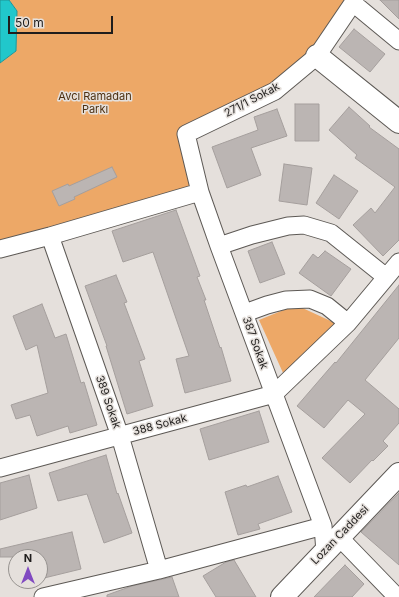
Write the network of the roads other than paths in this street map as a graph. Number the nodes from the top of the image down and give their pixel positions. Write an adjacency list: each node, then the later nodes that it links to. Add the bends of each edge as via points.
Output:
1 (354, 2): 2 (street); 3 (street, 271/1 Sokak)
2 (399, 41)
3 (317, 56): 4 (street); 5 (street, 271/1 Sokak, via 275,91)
4 (399, 122)
5 (186, 134): 6 (street, 387 Sokak)
6 (200, 192): 7 (street); 8 (street, 387 Sokak)
7 (50, 236): 9 (street); 15 (street, 389 Sokak)
8 (219, 246): 11 (street, via 288,226 304,225 331,233); 12 (street, 387 Sokak)
9 (0, 249)
10 (399, 262): 11 (street)
11 (386, 277): 13 (street)
12 (245, 313): 13 (street, via 286,300 310,299 327,306); 14 (street, 387 Sokak)
13 (348, 323): 14 (street)
14 (274, 394): 15 (street, 388 Sokak); 18 (street, 387 Sokak)
15 (120, 436): 16 (street, 388 Sokak); 19 (street, 389 Sokak)
16 (0, 468)
17 (399, 474): 18 (street, Lozan Caddesi)
18 (329, 538): 19 (street); 21 (street, Lozan Caddesi); 22 (street)
19 (159, 570): 20 (street)
20 (43, 597)
21 (282, 597)
22 (398, 597)

